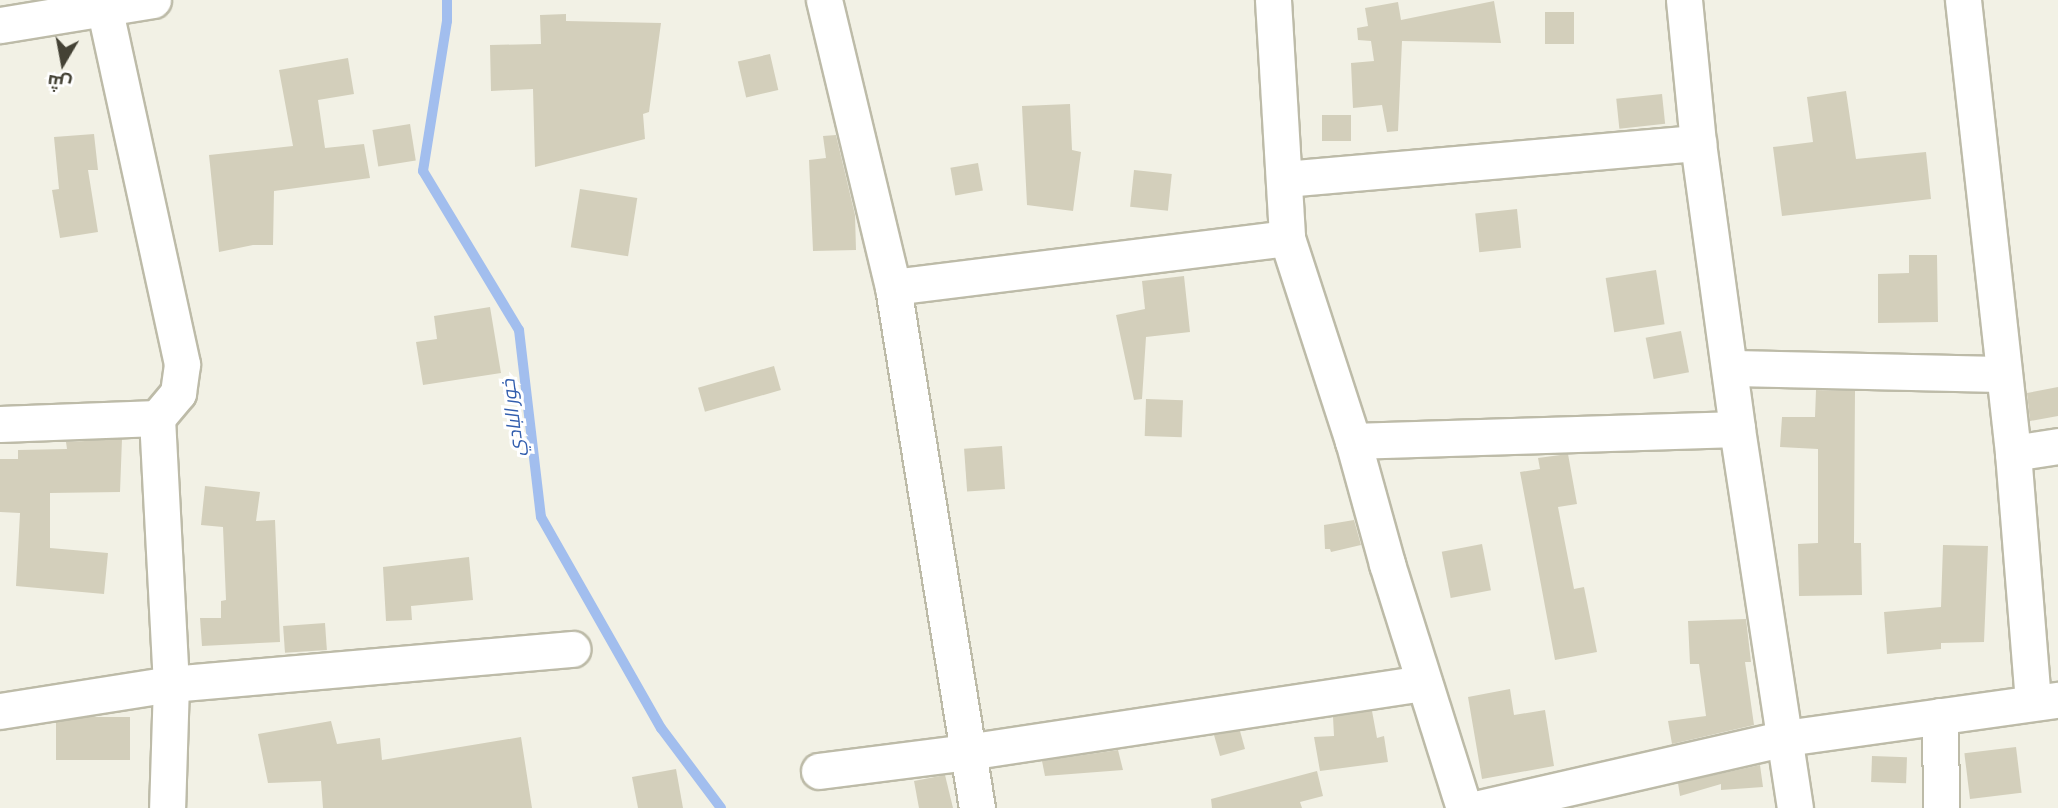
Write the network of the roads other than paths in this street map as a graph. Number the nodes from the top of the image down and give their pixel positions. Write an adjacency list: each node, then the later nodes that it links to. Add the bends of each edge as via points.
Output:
1 (153, 0): 6 (street)
2 (824, 0): 11 (street)
3 (1273, 0): 9 (street)
4 (1684, 0): 8 (street)
5 (1963, 0): 13 (street)
6 (104, 8): 7 (street); 14 (street, via 182,364 178,393)
7 (0, 25)
8 (1698, 143): 9 (street); 12 (street)
9 (1285, 179): 10 (street)
10 (1287, 238): 11 (street); 17 (street)
11 (893, 287): 27 (street)
12 (1730, 368): 13 (street); 16 (street)
13 (2004, 374): 19 (street)
14 (157, 418): 15 (street); 21 (street)
15 (0, 424)
16 (1737, 429): 17 (street); 26 (street)
17 (1353, 441): 22 (street)
18 (2058, 446): 19 (street)
19 (2012, 453): 23 (street)
20 (572, 649): 21 (street)
21 (171, 684): 24 (street); 29 (street)
22 (1424, 684): 27 (street); 31 (street)
23 (2045, 701): 25 (street)
24 (0, 710)
25 (1940, 716): 26 (street); 34 (street)
26 (1786, 738): 32 (street); 33 (street)
27 (967, 752): 28 (street); 30 (street)
28 (819, 771)
29 (167, 808)
30 (977, 808)
31 (1464, 808)
32 (1480, 808)
33 (1795, 808)
34 (1941, 808)

